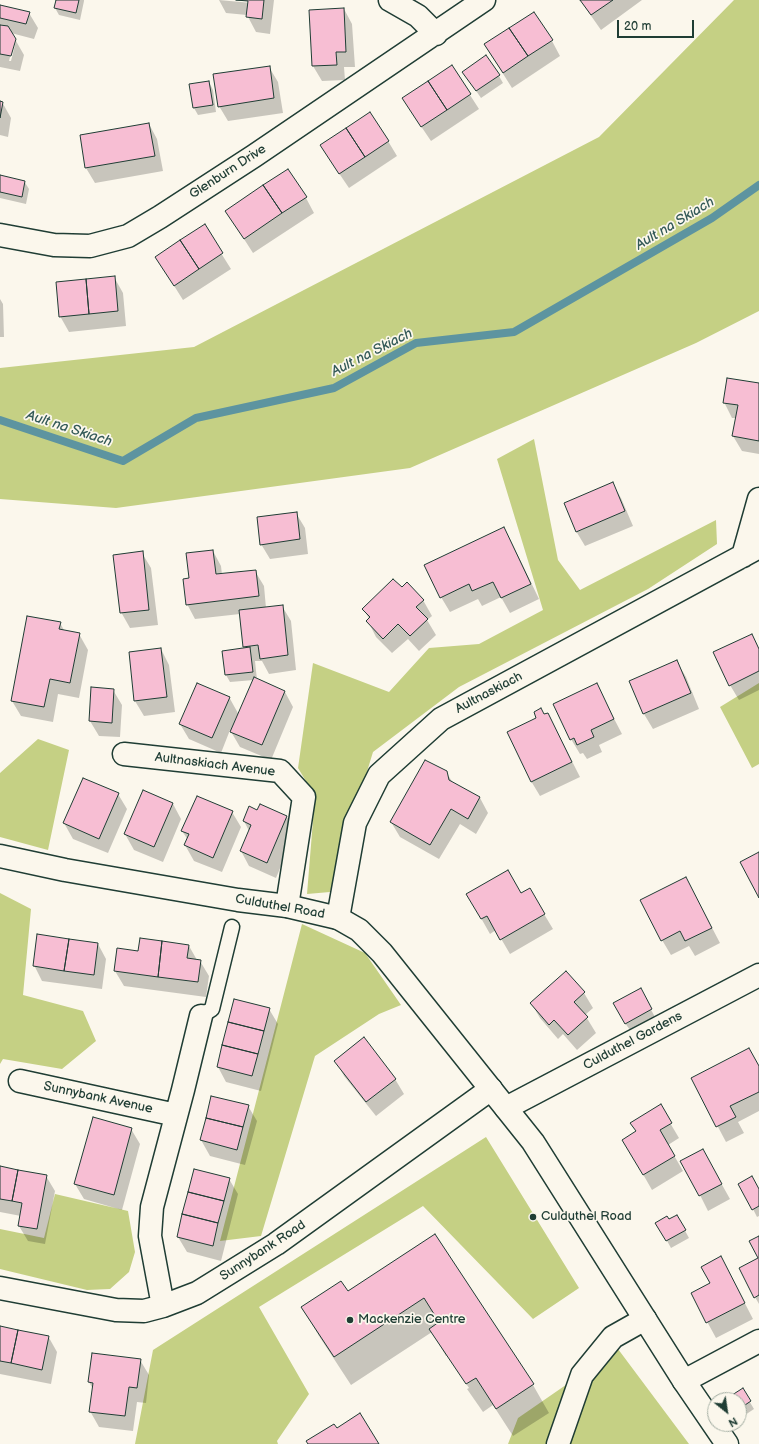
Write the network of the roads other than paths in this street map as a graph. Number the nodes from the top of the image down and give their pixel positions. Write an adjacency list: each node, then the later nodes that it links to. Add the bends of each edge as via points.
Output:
1 (390, 0): 3 (street, via 418,16)
2 (484, 0): 3 (street, Glenburn Drive)
3 (436, 34): 4 (street, Glenburn Drive, via 254,156 128,236 90,246 54,245)
4 (0, 235)
5 (759, 499): 6 (street, Aultnaskiach)
6 (751, 551): 10 (street, Aultnaskiach, via 442,719 379,774 356,823)
7 (124, 754): 9 (street, Aultnaskiach Avenue, via 280,770 304,797)
8 (0, 856): 9 (street, Culduthel Road, via 65,870)
9 (287, 906): 10 (street, Culduthel Road)
10 (338, 918): 15 (street, Culduthel Road, via 359,930 382,953)
11 (232, 927): 13 (lane, via 212,1008)
12 (759, 974): 16 (street, Culduthel Gardens)
13 (201, 1016): 17 (street)
14 (20, 1081): 17 (street, Sunnybank Avenue)
15 (491, 1089): 16 (street, Culduthel Road); 19 (street, Sunnybank Road, via 276,1244 197,1293)
16 (506, 1108): 20 (street, Culduthel Road, via 533,1142)
17 (176, 1115): 19 (street, via 152,1207 150,1236)
18 (0, 1288): 19 (street, Sunnybank Road, via 116,1310 144,1311)
19 (163, 1306)
20 (645, 1319): 22 (street, Culduthel Road); 23 (street, via 613,1337 582,1375)
21 (759, 1341): 22 (street)
22 (684, 1380): 24 (street, Culduthel Road)
23 (558, 1444)
24 (727, 1444)

